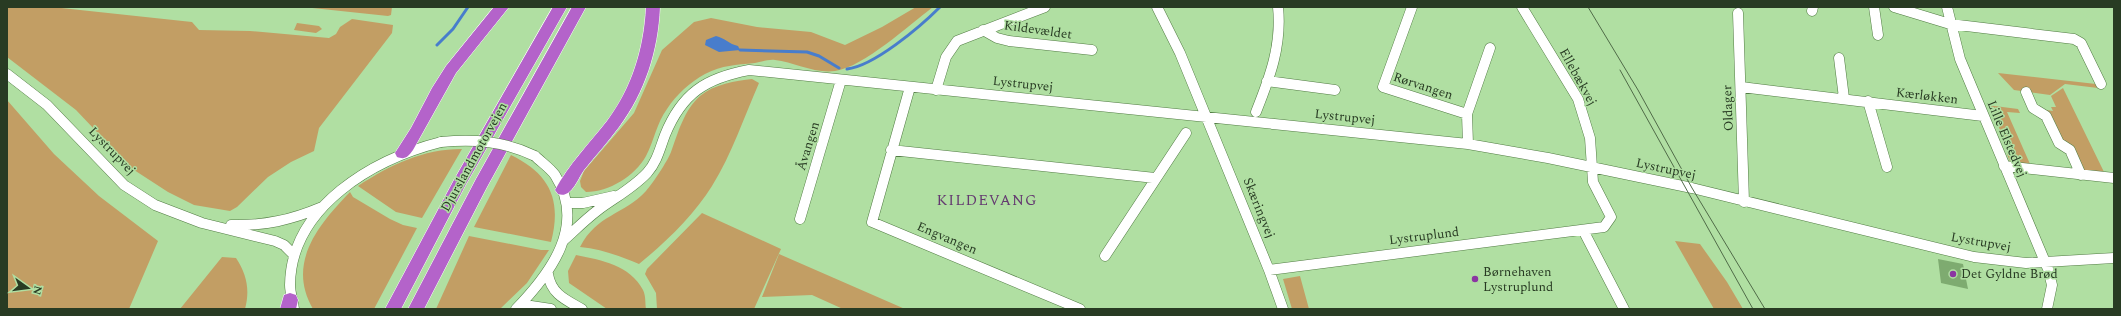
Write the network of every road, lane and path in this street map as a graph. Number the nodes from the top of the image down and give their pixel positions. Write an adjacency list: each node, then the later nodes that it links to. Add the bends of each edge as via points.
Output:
1 (502, 7): 38 (highway, via 455,65 438,91 411,144)
2 (560, 7): 60 (highway, Djurslandmotorvejen, via 460,182)
3 (579, 7): 61 (highway, Djurslandmotorvejen, via 489,169)
4 (653, 7): 46 (highway, via 653,28 641,75 619,114 581,160)
5 (1045, 7): 15 (street)
6 (1157, 7): 34 (street, Skæringvej)
7 (1278, 7): 22 (street, via 1281,30 1278,53)
8 (1412, 7): 32 (street, Rørvangen, via 1383,86)
9 (1522, 7): 40 (street, Ellebækvej, via 1578,99 1590,138)
10 (1874, 7): 16 (street)
11 (1894, 7): 14 (street)
12 (1947, 7): 14 (street, Lille Elstedvej)
13 (1738, 13): 25 (street, Oldager)
14 (1950, 24): 23 (street, via 2074,39 2081,43); 33 (street, Lille Elstedvej, via 1960,59)
15 (983, 30): 18 (street, Kildevældet, via 1009,41); 26 (street, via 957,41 949,48)
16 (1878, 35)
17 (1490, 48): 32 (street)
18 (1092, 50)
19 (1839, 58): 29 (street)
20 (7, 74): 50 (street, Lystrupvej, via 47,105 124,186 161,208)
21 (841, 80): 24 (street, Lystrupvej); 45 (street, Lystrupvej, via 749,70 722,76 706,83 681,102 648,173); 49 (street, Åvangen)
22 (1267, 81): 27 (street); 31 (street)
23 (2101, 84)
24 (910, 87): 26 (street, Lystrupvej); 37 (street, Engvangen)
25 (1740, 87): 29 (street, Kærløkken); 47 (street, Oldager)
26 (936, 90): 34 (street, Lystrupvej)
27 (1335, 90)
28 (2026, 92): 42 (street, via 2033,108 2046,116 2059,143 2070,150)
29 (1844, 98): 30 (street, Kærløkken)
30 (1868, 101): 33 (street, Kærløkken); 41 (street)
31 (1256, 112)
32 (1467, 114): 36 (street)
33 (1983, 116): 39 (street, Lille Elstedvej)
34 (1207, 117): 36 (street, Lystrupvej); 57 (street, Skæringvej)
35 (1186, 133): 43 (street)
36 (1468, 144): 40 (street, Lystrupvej)
37 (891, 150): 43 (street); 65 (street, Engvangen, via 872,222)
38 (402, 153): 46 (street, bridge, via 441,142 472,139 500,142 535,156 553,171); 48 (street, via 360,176)
39 (2004, 166): 42 (street); 56 (street, Lille Elstedvej)
40 (1590, 167): 47 (street, Lystrupvej, via 1692,188); 51 (street, Lystruplund, via 1593,182 1610,217 1604,227)
41 (1887, 167)
42 (2081, 175): 44 (street)
43 (1155, 178): 54 (street)
44 (2114, 178)
45 (623, 193): 46 (street, Lystrupvej, via 598,200); 52 (street, Lystrupvej, via 591,215)
46 (565, 196): 52 (street, via 567,227)
47 (1744, 202): 56 (street, Lystrupvej, via 1974,257 2008,262)
48 (324, 206): 50 (street, Lystrupvej, via 291,220 270,225); 53 (street, via 301,238)
49 (800, 219)
50 (211, 225): 53 (street, Lystrupvej, via 275,241 284,245)
51 (1583, 230): 57 (street, Lystruplund); 67 (street)
52 (564, 240): 58 (street)
53 (294, 255): 59 (street, via 290,278)
54 (1105, 256)
55 (2114, 258): 56 (street, Lystrupvej)
56 (2046, 262): 68 (street, Lille Elstedvej, via 2052,285)
57 (1269, 270): 66 (street, Skæringvej)
58 (548, 274): 62 (street); 64 (street, via 553,292)
59 (291, 306)
60 (393, 309)
61 (416, 309)
62 (517, 309): 63 (street, via 531,306)
63 (551, 309)
64 (582, 309)
65 (1080, 309)
66 (1283, 309)
67 (1624, 309)
68 (2047, 309)

